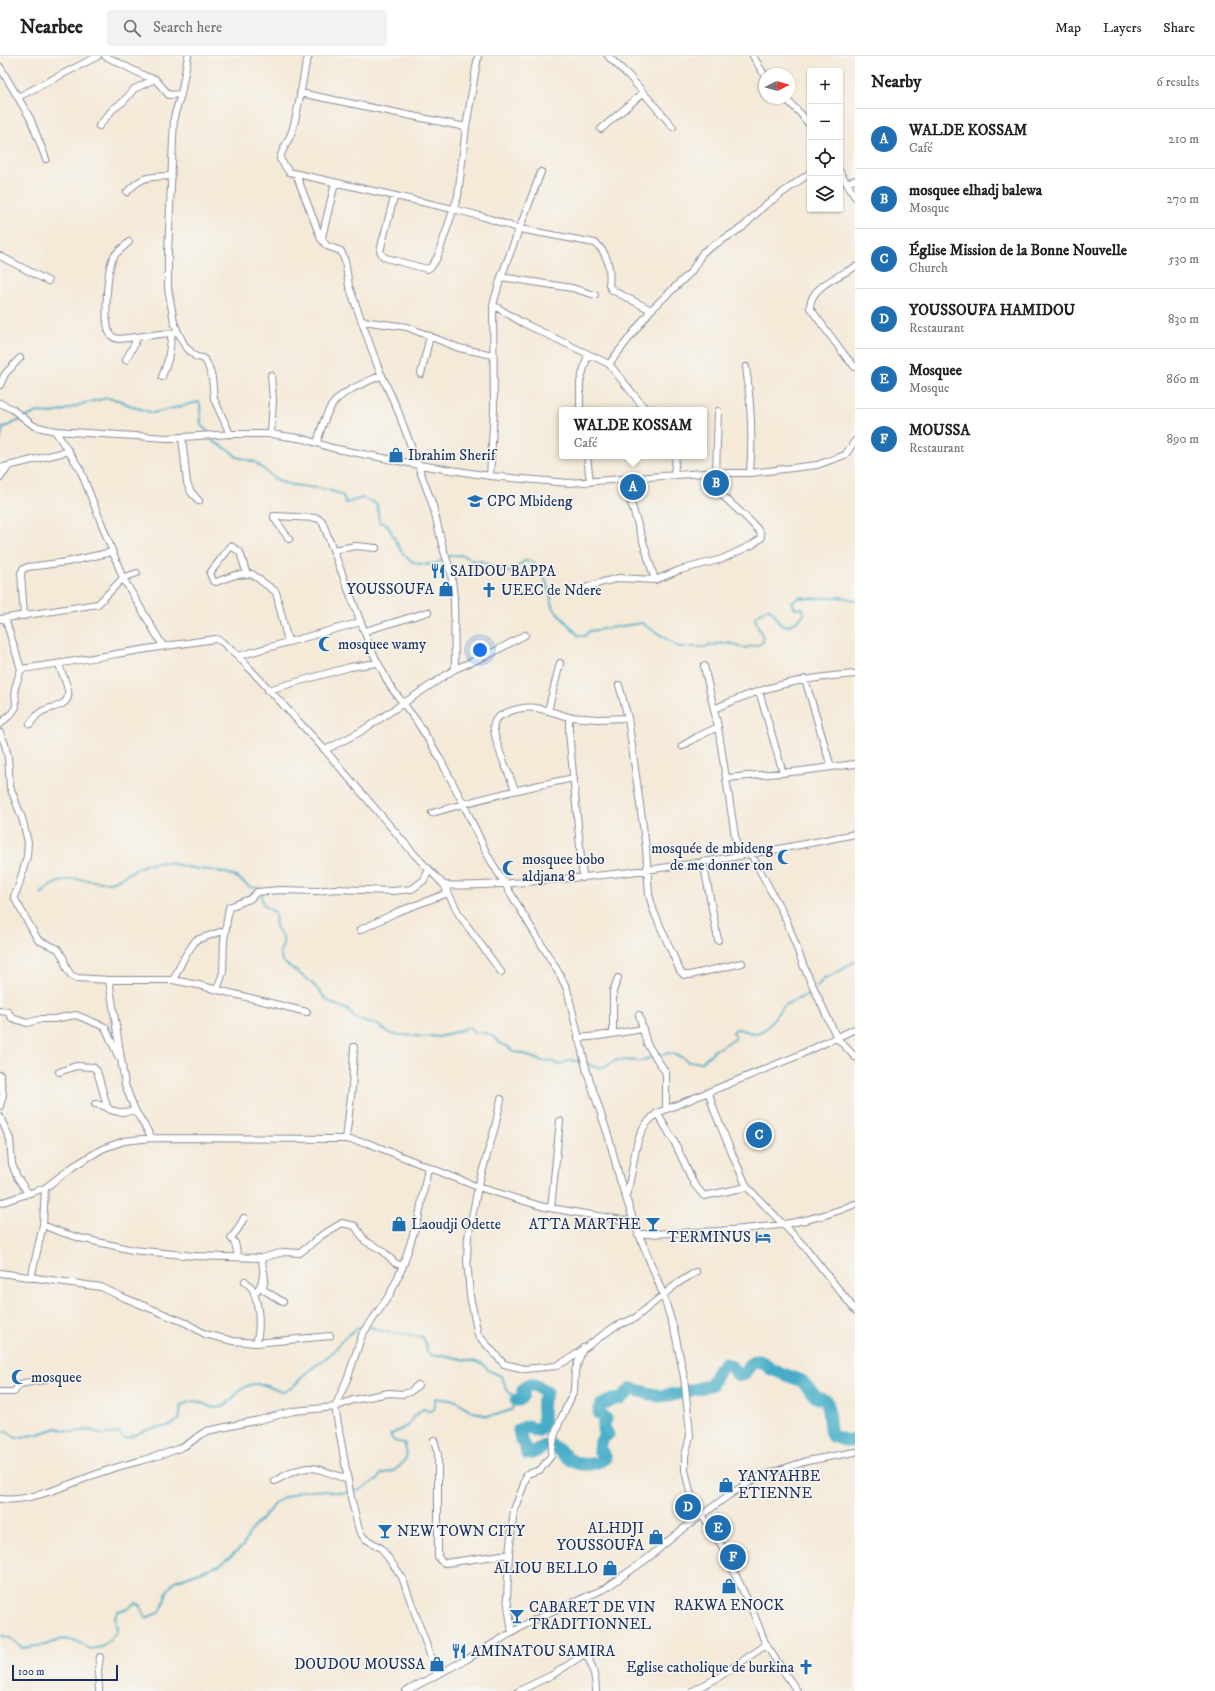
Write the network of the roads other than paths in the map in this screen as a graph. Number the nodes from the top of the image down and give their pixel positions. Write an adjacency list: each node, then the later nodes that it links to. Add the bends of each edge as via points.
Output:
1 (98, 56): 14 (street)
2 (105, 56): 10 (street)
3 (188, 56): 13 (street)
4 (309, 56): 11 (street)
5 (478, 56): 18 (street)
6 (608, 56): 12 (street)
7 (753, 56): 9 (street)
8 (0, 68): 14 (street)
9 (760, 68)
10 (155, 79): 13 (street, via 169,95); 17 (street, via 134,89)
11 (300, 93): 18 (street); 23 (street, via 291,133 280,159 289,172)
12 (643, 93): 19 (street); 20 (street)
13 (181, 94): 25 (street, via 174,117)
14 (18, 97): 21 (street, via 30,118)
15 (791, 104): 16 (street)
16 (807, 122)
17 (99, 126)
18 (466, 127): 33 (street, via 458,196)
19 (674, 127)
20 (601, 129)
21 (46, 158)
22 (541, 172): 34 (street)
23 (296, 174): 28 (street); 35 (street)
24 (807, 175): 43 (street, via 764,206 743,227 704,252 691,272)
25 (172, 176): 30 (street, via 146,177); 45 (street, via 168,288)
26 (843, 176): 29 (street)
27 (855, 180): 29 (street)
28 (336, 183): 31 (street); 35 (street)
29 (847, 183): 32 (street)
30 (127, 192)
31 (394, 197): 33 (street); 33 (street, via 381,254 386,258 427,269 437,258)
32 (855, 198)
33 (453, 209): 34 (street, via 484,216)
34 (520, 229): 39 (street); 43 (street, via 595,243 601,247 607,258 611,271 609,285 612,290)
35 (321, 239): 44 (street, via 343,256 349,286)
36 (128, 242): 46 (street, via 113,256 109,266 105,311 109,333 113,337 119,339)
37 (0, 256): 40 (street)
38 (855, 267): 53 (street, via 820,288 810,302 810,308)
39 (501, 277): 41 (street, via 572,288); 42 (street)
40 (48, 281)
41 (595, 295)
42 (493, 305): 48 (street, via 523,323); 49 (street)
43 (651, 310): 52 (street)
44 (362, 321): 47 (street, via 407,327); 57 (street)
45 (175, 333): 46 (street); 58 (street); 65 (street, via 196,357 207,363 212,377 214,399)
46 (138, 336): 51 (street)
47 (430, 336): 49 (street, via 459,348); 55 (street)
48 (588, 354): 52 (street); 61 (street, via 580,382)
49 (493, 355): 80 (street, via 494,409)
50 (20, 358): 59 (street, via 5,374)
51 (126, 360)
52 (609, 364): 62 (street)
53 (855, 366)
54 (746, 367): 79 (street, via 752,418)
55 (420, 374)
56 (271, 376): 66 (street)
57 (382, 376): 69 (street, via 352,389 333,402 323,422); 74 (street)
58 (162, 377)
59 (0, 385)
60 (0, 403): 64 (street, via 34,426)
61 (580, 407)
62 (644, 407)
63 (718, 411): 78 (street)
64 (55, 431): 67 (street); 70 (street)
65 (230, 434): 66 (street); 67 (street)
66 (271, 434): 69 (street)
67 (182, 437): 85 (street, via 187,483 190,492)
68 (855, 441): 71 (street)
69 (317, 443): 74 (street)
70 (69, 451): 75 (street); 89 (street, via 80,469)
71 (853, 451): 79 (street, via 817,465)
72 (587, 459): 84 (street)
73 (676, 459): 81 (street)
74 (419, 465): 80 (street); 109 (street, via 451,573)
75 (9, 466): 76 (street); 82 (street)
76 (0, 468)
77 (703, 473): 78 (street); 81 (street); 93 (street, via 760,532 761,538 729,556)
78 (716, 473): 79 (street)
79 (750, 473)
80 (490, 476): 84 (street, via 570,483)
81 (674, 476): 83 (street)
82 (0, 478)
83 (624, 480): 84 (street); 93 (street)
84 (590, 482)
85 (199, 501)
86 (289, 539): 88 (street, via 274,516 317,518 322,521)
87 (376, 548): 88 (street, via 356,546)
88 (333, 550): 98 (street)
89 (112, 552): 92 (street); 96 (street, via 23,569 21,573)
90 (137, 573): 92 (street)
91 (247, 574): 91 (street, via 240,552 231,546 210,573 216,582 235,575); 101 (street, via 252,574 276,592)
92 (123, 578): 96 (street, via 98,604); 102 (street)
93 (655, 580): 94 (street, via 619,578)
94 (586, 588)
95 (428, 612): 99 (street)
96 (24, 616): 97 (street)
97 (2, 619): 108 (street)
98 (361, 622): 99 (street); 101 (street)
99 (364, 631): 104 (street)
100 (525, 635): 109 (street)
101 (288, 642): 103 (street)
102 (163, 646): 103 (street, via 216,639); 106 (street)
103 (238, 656): 113 (street)
104 (377, 662): 113 (street); 115 (street)
105 (560, 662): 117 (street)
106 (58, 664): 108 (street); 121 (street, via 69,693 66,700 55,708 40,712)
107 (704, 666): 116 (street)
108 (21, 669): 120 (street, via 15,688 16,707)
109 (455, 669): 115 (street)
110 (855, 674): 111 (street)
111 (805, 679): 114 (street); 127 (street)
112 (619, 685): 119 (street)
113 (268, 690): 125 (street)
114 (759, 690): 116 (street); 128 (street)
115 (402, 703): 125 (street, via 360,732); 132 (street, via 438,755)
116 (714, 709): 122 (street)
117 (548, 711): 118 (street); 131 (street, via 530,706 515,708 499,716 494,722 493,729)
118 (569, 717): 119 (street); 129 (street)
119 (628, 718): 139 (street)
120 (0, 724)
121 (30, 724)
122 (718, 727): 124 (street); 130 (street)
123 (0, 733): 150 (street, via 8,757 10,787 28,842 27,856 15,891 16,901 38,940 58,949 71,975 76,978)
124 (682, 746)
125 (325, 750): 138 (street)
126 (855, 764): 127 (street)
127 (831, 767): 128 (street)
128 (783, 773): 130 (street)
129 (574, 778): 131 (street); 140 (street)
130 (726, 778): 136 (street)
131 (515, 790): 132 (street)
132 (464, 803): 133 (street); 141 (street)
133 (432, 813)
134 (855, 834): 135 (street)
135 (751, 854): 136 (street); 160 (street, via 786,919 804,967)
136 (738, 855): 137 (street)
137 (704, 861): 139 (street); 146 (street)
138 (429, 869): 142 (street); 144 (street, via 424,880 412,889 257,892 250,899 229,907)
139 (648, 869): 140 (street); 147 (street, via 649,895 654,912 680,971 684,975 690,975)
140 (583, 878): 141 (street)
141 (504, 884): 142 (street); 159 (street, via 565,984)
142 (444, 885): 143 (street)
143 (448, 893): 145 (street, via 396,912); 148 (street, via 460,916)
144 (226, 930): 151 (street, via 196,940); 152 (street, via 223,972)
145 (360, 930)
146 (718, 940)
147 (742, 963)
148 (501, 972)
149 (618, 978): 158 (street, via 613,991)
150 (109, 980): 151 (street); 163 (street)
151 (173, 980): 152 (street)
152 (217, 990): 154 (street)
153 (0, 1011): 163 (street, via 8,1012 12,1018 27,1023 76,1015 105,1027 114,1044)
154 (307, 1012)
155 (639, 1016): 156 (street)
156 (643, 1029): 158 (street); 171 (street, via 647,1044 666,1073)
157 (855, 1029): 160 (street)
158 (613, 1034): 159 (street)
159 (578, 1038): 183 (street)
160 (837, 1038): 162 (street); 166 (street)
161 (354, 1047): 177 (street)
162 (855, 1057)
163 (122, 1070): 172 (street)
164 (59, 1072): 170 (street, via 76,1066 93,1067 100,1079)
165 (0, 1075): 169 (street, via 3,1095)
166 (709, 1093): 171 (street); 180 (street)
167 (500, 1099): 179 (street)
168 (96, 1104): 170 (street)
169 (0, 1106)
170 (107, 1106): 172 (street, via 111,1110 124,1112)
171 (666, 1109): 173 (street)
172 (135, 1110): 176 (street)
173 (657, 1113): 180 (street, via 674,1141 694,1184 704,1196); 183 (street, via 644,1126 637,1143 631,1182)
174 (0, 1117): 182 (street, via 10,1139 12,1164)
175 (560, 1121): 186 (street)
176 (152, 1138): 177 (street); 181 (street, via 124,1141 102,1149)
177 (346, 1138): 178 (street, via 368,1143)
178 (428, 1167): 179 (street); 194 (street, via 419,1216)
179 (478, 1187): 186 (street); 206 (street, via 468,1237 467,1259 470,1296 478,1335 504,1364 525,1369 556,1366)
180 (747, 1187): 189 (street)
181 (45, 1188): 182 (street); 190 (street)
182 (28, 1194): 184 (street)
183 (626, 1195): 188 (street)
184 (0, 1203)
185 (855, 1204): 189 (street, via 811,1219)
186 (551, 1208): 188 (street)
187 (244, 1218): 192 (street, via 231,1238)
188 (634, 1222): 191 (street)
189 (782, 1224): 191 (street); 203 (street, via 805,1247)
190 (43, 1225): 192 (street, via 73,1236 133,1250); 198 (street)
191 (638, 1234): 201 (street)
192 (238, 1257): 193 (street)
193 (261, 1258): 194 (street, via 284,1252 300,1253 342,1223 355,1226 365,1241 382,1250 395,1263); 195 (street)
194 (402, 1266): 210 (street, via 390,1294 362,1335)
195 (264, 1272): 200 (street); 202 (street, via 264,1290)
196 (696, 1272): 201 (street)
197 (0, 1273): 198 (street)
198 (31, 1278): 205 (street, via 101,1287 186,1323 205,1334 233,1341)
199 (245, 1281): 200 (street)
200 (254, 1294): 205 (street, via 258,1312)
201 (663, 1294): 206 (street, via 635,1318 614,1327); 216 (street, via 675,1333 684,1377 690,1436 686,1456 686,1480)
202 (283, 1302)
203 (855, 1310)
204 (330, 1336): 205 (street)
205 (256, 1343)
206 (583, 1348): 217 (street, via 575,1371 574,1391 554,1437 551,1456 540,1470 527,1474 514,1510)
207 (44, 1380): 209 (street, via 19,1385 14,1392)
208 (418, 1385): 210 (street, via 403,1394 389,1393 352,1400)
209 (0, 1392)
210 (335, 1407): 214 (street); 215 (street, via 294,1411 206,1431 184,1447 57,1489 28,1497)
211 (434, 1440): 217 (street, via 438,1454 440,1560 445,1563)
212 (855, 1452): 216 (street, via 807,1461 758,1477)
213 (275, 1481): 214 (street, via 300,1469 313,1468)
214 (348, 1482): 221 (street, via 359,1530 364,1538 382,1548 402,1577)
215 (0, 1499)
216 (702, 1515): 218 (street, via 606,1588 528,1623); 219 (street, via 722,1546)
217 (509, 1554): 218 (street, via 507,1598)
218 (512, 1633): 221 (street)
219 (766, 1645): 226 (street, via 719,1677); 227 (street)
220 (100, 1657): 222 (street)
221 (437, 1674): 223 (street)
222 (99, 1691)
223 (406, 1691)
224 (519, 1691): 225 (street, via 554,1674 583,1655 590,1663 596,1680)
225 (596, 1691)
226 (693, 1691)
227 (797, 1691)

